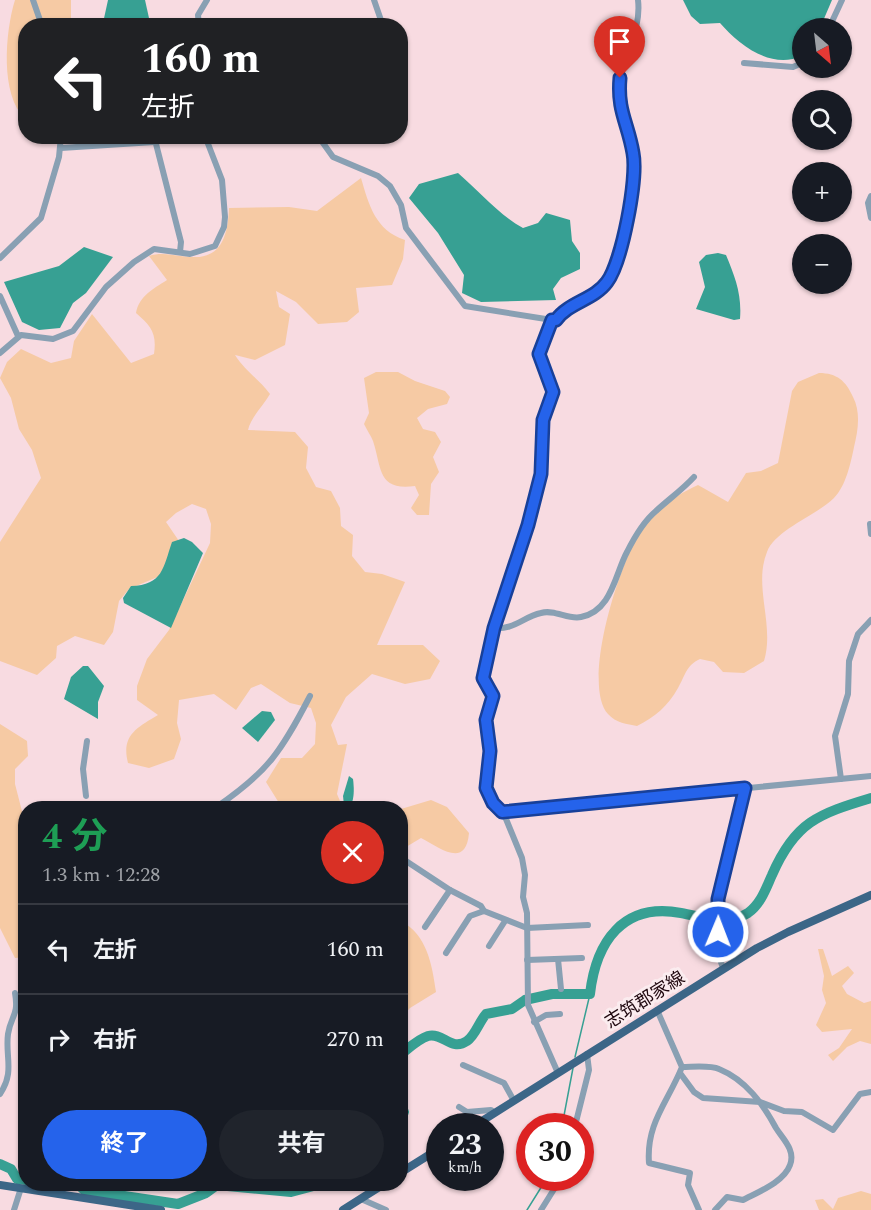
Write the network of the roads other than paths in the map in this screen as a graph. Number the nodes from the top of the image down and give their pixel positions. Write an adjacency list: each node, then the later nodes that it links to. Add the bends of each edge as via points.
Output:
1 (33, 0): 6 (street)
2 (207, 0): 7 (street)
3 (374, 0): 8 (street)
4 (638, 0): 24 (street, via 638,23 622,68 619,93 634,156 620,250 606,283)
5 (842, 0): 9 (street)
6 (39, 18)
7 (199, 18)
8 (380, 18)
9 (834, 18)
10 (744, 63): 11 (street)
11 (792, 67)
12 (61, 144): 18 (street)
13 (110, 144): 17 (street)
14 (155, 144): 21 (street, via 181,242)
15 (208, 144): 21 (street, via 222,180 224,227 215,246 197,253)
16 (325, 144): 24 (street, via 333,157 378,176 390,186 401,205 406,228 465,306)
17 (93, 146): 18 (street)
18 (61, 148): 22 (street, via 41,218)
19 (871, 196): 20 (street)
20 (871, 218)
21 (180, 252): 25 (street, via 154,249 134,262 106,287 73,331 53,339)
22 (0, 258)
23 (0, 296): 25 (street)
24 (552, 320): 31 (street, via 539,354 553,392 543,420 541,474)
25 (18, 336): 26 (street)
26 (0, 353)
27 (693, 477): 31 (street, via 654,512 639,532 627,550 613,588 596,610 582,617 546,612 513,627)
28 (870, 524): 29 (street)
29 (871, 534)
30 (871, 620): 35 (street, via 858,634 849,661 848,694 835,736)
31 (494, 628): 39 (street, via 483,678 493,696 486,720 490,751 486,788)
32 (310, 696): 38 (street, via 269,765 252,783)
33 (87, 741): 37 (street, via 83,769)
34 (871, 776): 35 (street)
35 (841, 779): 36 (street)
36 (745, 788): 39 (street); 53 (street, via 718,899 717,945)
37 (86, 796)
38 (225, 801)
39 (502, 812): 47 (street, via 525,872)
40 (408, 862): 41 (street)
41 (450, 890): 43 (street); 46 (street)
42 (871, 895): 53 (main road, 志筑郡家線, via 788,932)
43 (484, 911): 44 (street); 49 (street, via 470,916)
44 (505, 921): 47 (street); 48 (street)
45 (588, 926): 47 (street)
46 (425, 927)
47 (527, 928): 52 (street)
48 (489, 946)
49 (446, 953)
50 (582, 958): 51 (street)
51 (558, 959): 52 (street); 54 (street)
52 (527, 960): 59 (street, via 528,1005)
53 (723, 968): 57 (main road, 志筑郡家線)
54 (561, 988)
55 (15, 993): 56 (street)
56 (18, 1010): 65 (street, via 8,1031 8,1080)
57 (657, 1010): 60 (main road, 志筑郡家線); 62 (street)
58 (560, 1014): 59 (street, via 546,1015)
59 (534, 1022): 63 (street)
60 (587, 1054): 63 (main road, 志筑郡家線); 70 (street, via 589,1070)
61 (463, 1065): 66 (street, via 504,1083)
62 (681, 1070): 67 (street, via 718,1068); 67 (street, via 694,1092 703,1098); 80 (street, via 653,1123 649,1163 690,1173 688,1185)
63 (560, 1071): 66 (main road, 志筑郡家線)
64 (871, 1092): 67 (street, via 860,1094 833,1130 802,1112)
65 (0, 1094)
66 (514, 1101): 69 (main road, 志筑郡家線)
67 (764, 1104): 86 (street, via 778,1131 787,1139 790,1166 768,1186 742,1200 727,1197)
68 (459, 1107): 69 (street, via 467,1112)
69 (495, 1113)
70 (578, 1113)
71 (426, 1157): 72 (main road)
72 (408, 1168)
73 (0, 1185): 74 (main road)
74 (18, 1188)
75 (20, 1191): 81 (street)
76 (62, 1191): 82 (main road)
77 (373, 1191): 79 (main road)
78 (553, 1191): 85 (street)
79 (361, 1199): 83 (main road); 84 (street)
80 (701, 1209)
81 (14, 1210)
82 (162, 1210)
83 (343, 1210)
84 (385, 1210)
85 (541, 1210)
86 (715, 1210)

